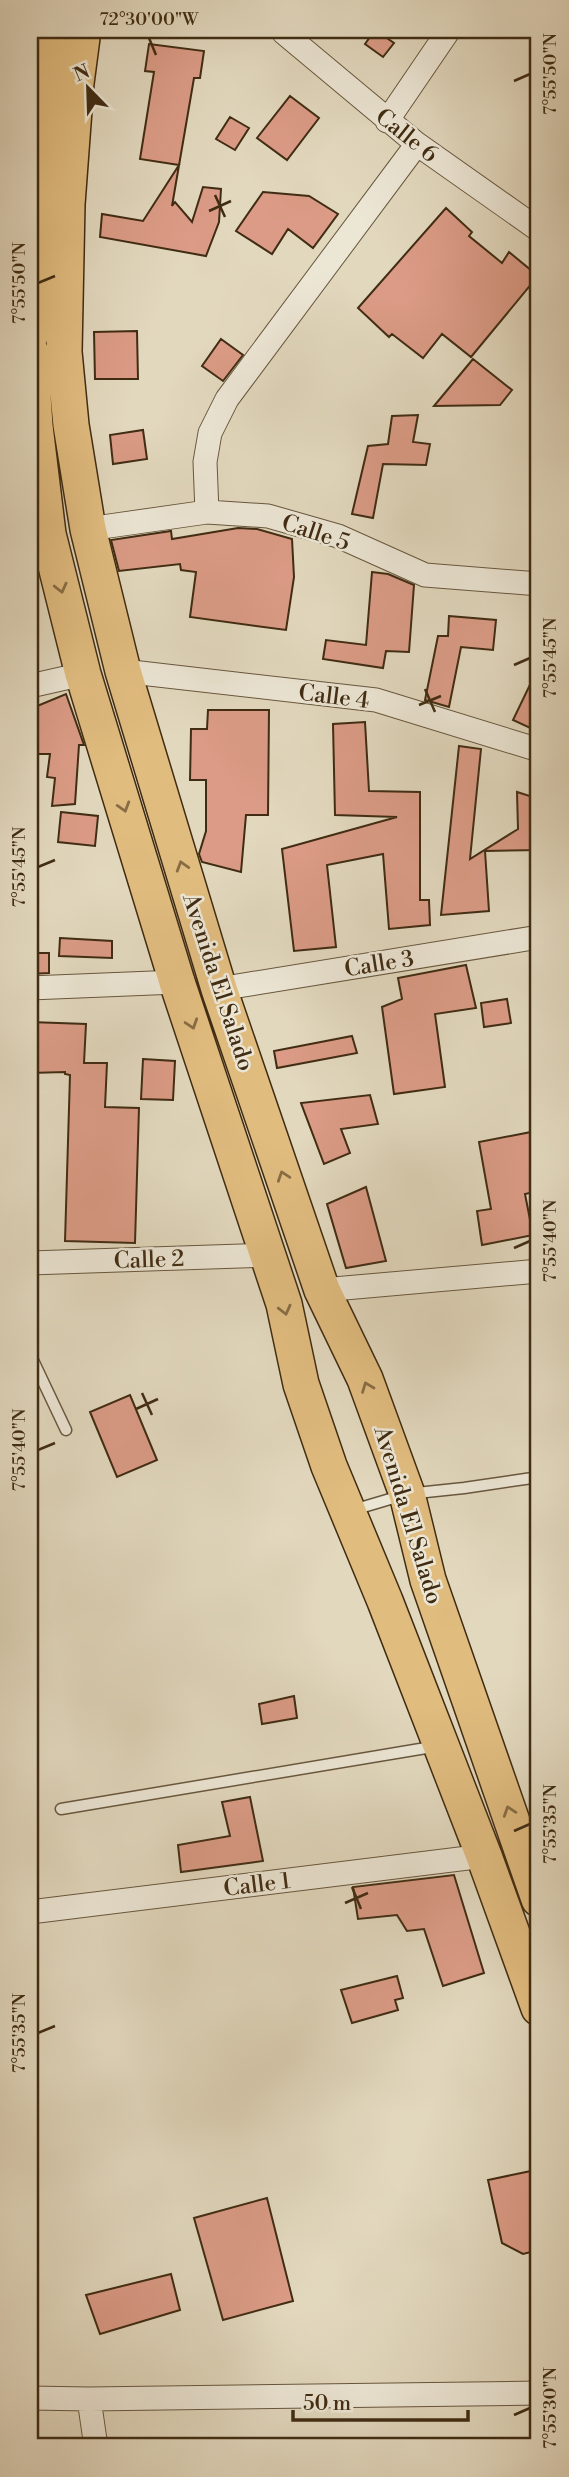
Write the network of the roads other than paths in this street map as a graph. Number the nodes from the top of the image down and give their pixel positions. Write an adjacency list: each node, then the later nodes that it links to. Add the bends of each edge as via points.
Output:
1 (47, 30): 5 (main road, Avenida El Salado)
2 (83, 30): 5 (main road, Avenida El Salado)
3 (283, 30): 6 (street, Calle 6)
4 (449, 30): 6 (street)
5 (50, 79): 9 (main road, Avenida El Salado, via 36,204); 12 (main road, Avenida El Salado, via 68,204 64,352)
6 (387, 121): 7 (street, Calle 6)
7 (416, 144): 8 (street, Calle 6); 11 (street, via 228,399 210,433 205,462)
8 (539, 230)
9 (30, 335)
10 (30, 351): 13 (main road, Avenida El Salado)
11 (207, 512): 12 (street, Calle 5); 14 (street, Calle 5, via 268,516 338,536 425,575)
12 (88, 529): 15 (main road, Avenida El Salado)
13 (39, 533): 16 (main road, Avenida El Salado, one-way to 16)
14 (539, 584)
15 (123, 671): 18 (street, Calle 4, via 376,700); 22 (main road, Avenida El Salado, one-way to 15)
16 (83, 674): 17 (street); 20 (main road, Avenida El Salado, one-way to 20)
17 (30, 686)
18 (539, 750)
19 (539, 937): 22 (street, Calle 3)
20 (177, 982): 21 (street); 23 (main road, Avenida El Salado, one-way to 23)
21 (30, 988)
22 (219, 989): 26 (main road, Avenida El Salado, one-way to 22)
23 (268, 1255): 24 (street, Calle 2); 31 (main road, Avenida El Salado, one-way to 31, via 301,1384)
24 (30, 1263)
25 (539, 1271): 26 (street)
26 (322, 1290): 30 (main road, Avenida El Salado, one-way to 26, via 365,1378)
27 (30, 1354): 28 (lane)
28 (66, 1430)
29 (539, 1477): 30 (lane)
30 (407, 1494): 31 (lane); 35 (main road, Avenida El Salado, one-way to 30, via 428,1580)
31 (348, 1512): 32 (main road, Avenida El Salado)
32 (441, 1745): 33 (lane); 34 (main road, Avenida El Salado)
33 (61, 1810)
34 (484, 1856): 36 (street, Calle 1); 37 (main road, Avenida El Salado)
35 (539, 1899)
36 (30, 1912)
37 (539, 2008)
38 (539, 2393): 40 (street)
39 (30, 2398): 40 (street)
40 (89, 2399): 42 (street)
41 (448, 2445): 43 (lane)
42 (96, 2447)
43 (179, 2447)

